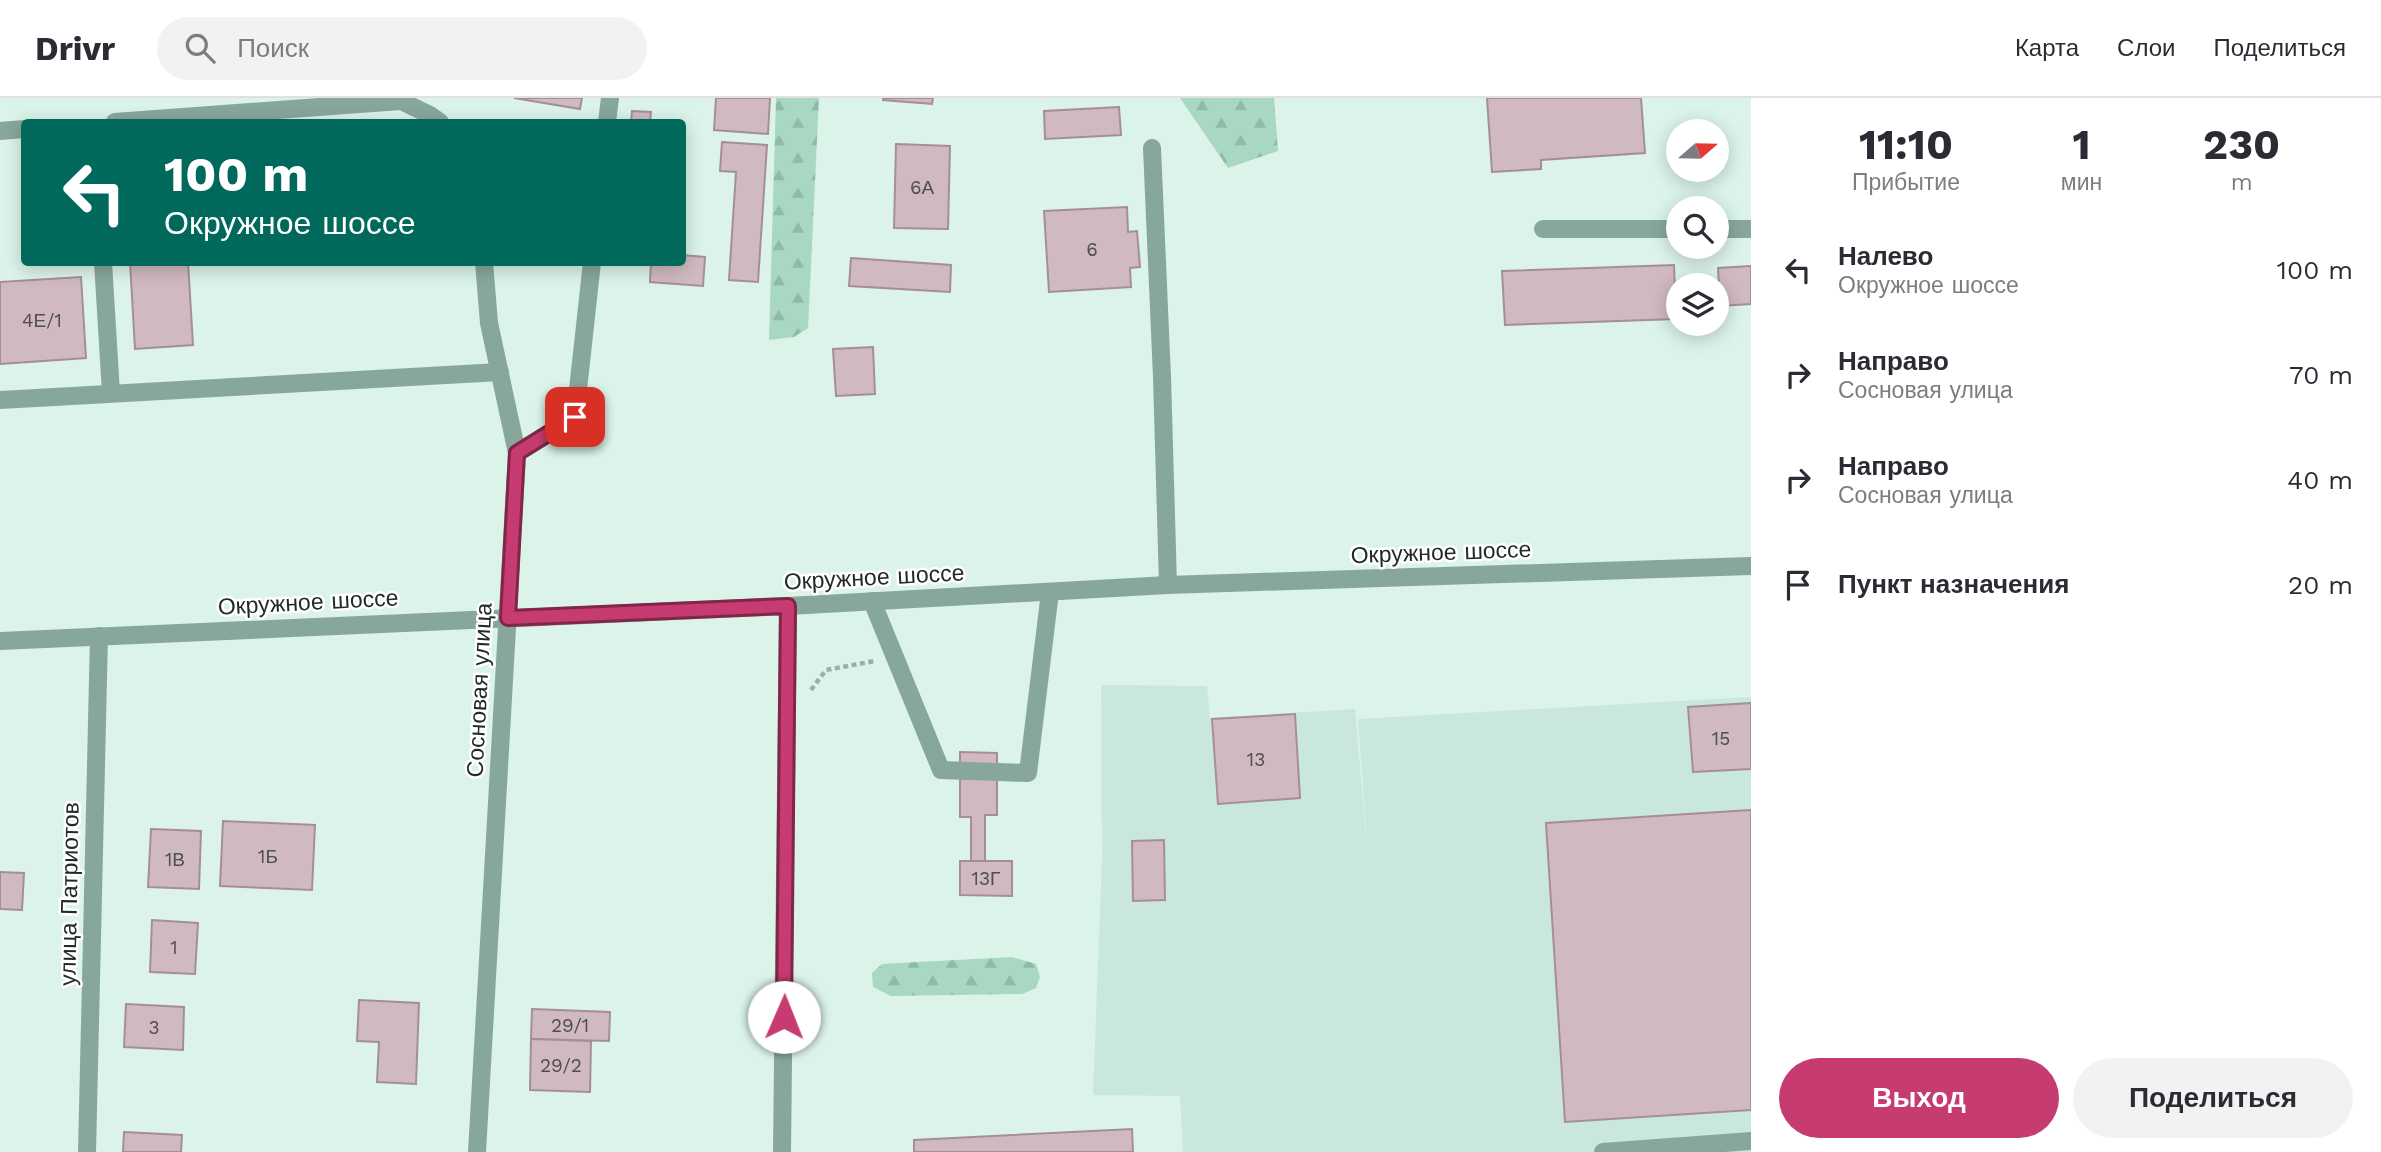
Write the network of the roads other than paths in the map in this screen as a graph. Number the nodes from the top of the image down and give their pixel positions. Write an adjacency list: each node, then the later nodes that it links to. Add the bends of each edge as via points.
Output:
1 (610, 98): 4 (street)
2 (156, 119): 3 (street, via 401,101)
3 (436, 119)
4 (607, 119)
5 (21, 130): 6 (street)
6 (0, 131)
7 (1152, 148): 20 (street)
8 (1543, 229): 9 (street)
9 (1666, 229)
10 (1729, 229): 11 (street)
11 (1751, 229)
12 (103, 266): 16 (street)
13 (484, 266): 15 (street, Сосновая улица, via 489,323)
14 (592, 266): 18 (street, via 575,417)
15 (500, 372): 16 (street); 18 (street, Сосновая улица)
16 (111, 393): 17 (street)
17 (0, 400)
18 (517, 453): 24 (street, Сосновая улица)
19 (1751, 566): 20 (street, Окружное шоссе)
20 (1168, 585): 21 (street, Окружное шоссе)
21 (1050, 592): 22 (street, Окружное шоссе); 22 (street, via 1028,774 941,770)
22 (872, 601): 23 (street, Окружное шоссе)
23 (788, 606): 24 (street, Окружное шоссе); 30 (street)
24 (508, 618): 25 (street, Окружное шоссе); 29 (street, Сосновая улица)
25 (99, 636): 26 (street, Окружное шоссе); 28 (street, улица Патриотов)
26 (0, 641)
27 (1751, 1141): 31 (street)
28 (87, 1152)
29 (477, 1152)
30 (782, 1152)
31 (1603, 1152)

